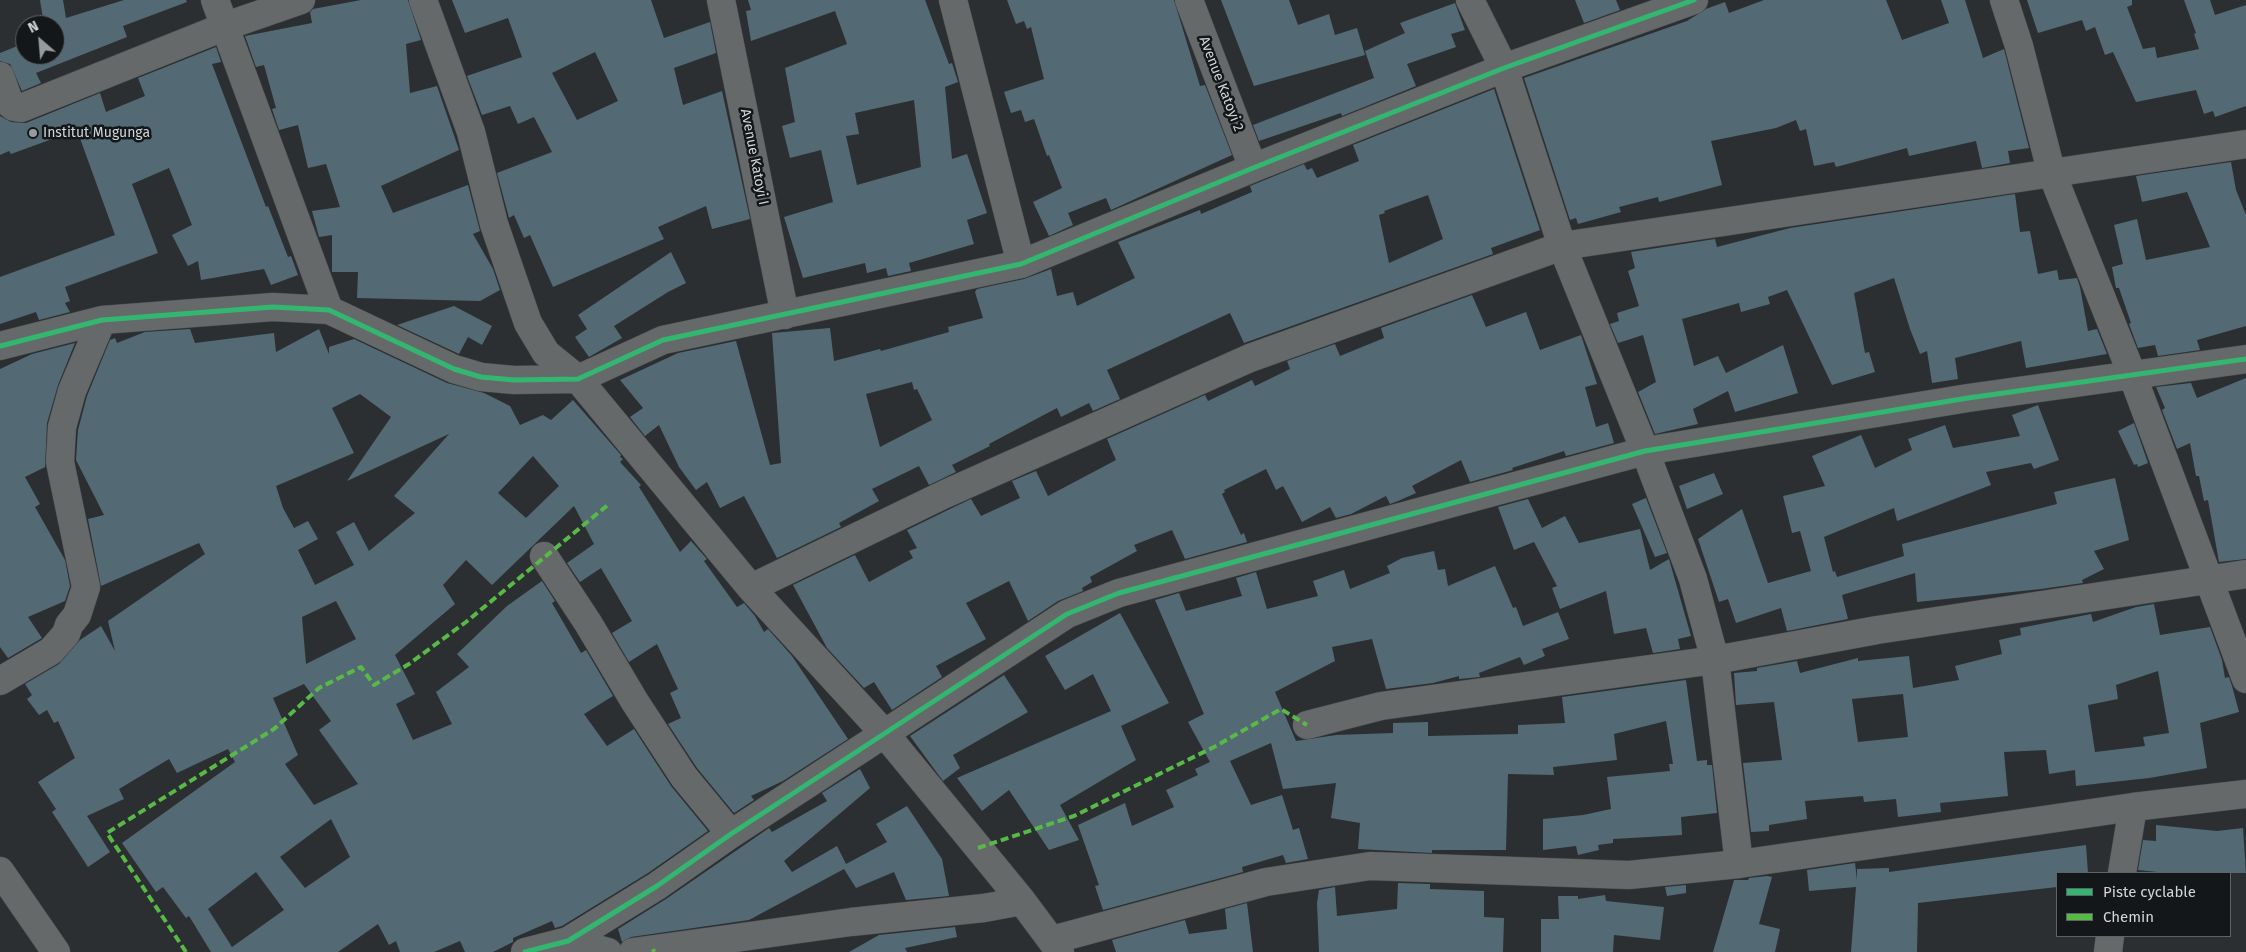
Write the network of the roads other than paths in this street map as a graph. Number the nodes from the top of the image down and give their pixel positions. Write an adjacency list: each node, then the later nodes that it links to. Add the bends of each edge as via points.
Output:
1 (215, 0): 10 (street)
2 (301, 0): 10 (street)
3 (424, 0): 24 (street, via 471,132 494,224 528,322 546,353)
4 (722, 0): 19 (street, Avenue Katoyi I)
5 (953, 0): 17 (street)
6 (1188, 0): 14 (street, Avenue Katoyi 2)
7 (1470, 0): 11 (street)
8 (1694, 0): 11 (street)
9 (2004, 0): 15 (street)
10 (226, 26): 12 (street, via 21,108 10,104); 18 (street)
11 (1504, 68): 14 (street); 16 (street)
12 (0, 76)
13 (2246, 144): 15 (street)
14 (1253, 168): 17 (street)
15 (2052, 171): 16 (street); 23 (street)
16 (1562, 246): 25 (street); 29 (street, via 1250,358 945,494)
17 (1021, 264): 19 (street)
18 (329, 310): 20 (street, via 273,307); 24 (street, via 454,369 514,380)
19 (785, 315): 24 (street, via 663,340)
20 (102, 320): 21 (street); 32 (street, via 72,391 62,427 60,462 86,587 77,615 51,651)
21 (0, 346)
22 (2246, 359): 23 (street)
23 (2133, 377): 25 (street, via 1968,398); 28 (street)
24 (578, 378): 29 (street)
25 (1645, 451): 30 (street, via 1693,579); 34 (street, via 1119,593 1067,614)
26 (544, 556): 37 (street, via 684,777)
27 (2246, 574): 28 (street)
28 (2208, 579): 30 (street, via 1877,630); 31 (street)
29 (751, 588): 34 (street)
30 (1715, 660): 33 (street, via 1381,706); 38 (street)
31 (2246, 679)
32 (0, 681)
33 (1307, 725)
34 (885, 734): 37 (street); 41 (street)
35 (2246, 794): 36 (street)
36 (2134, 807): 38 (street); 40 (street)
37 (731, 834): 43 (street, via 657,886)
38 (1739, 864): 44 (street, via 1629,876 1370,866 1273,880)
39 (0, 871): 45 (street)
40 (2122, 872)
41 (1022, 901): 44 (street); 48 (street)
42 (2110, 937): 49 (street)
43 (568, 941): 46 (street); 47 (street)
44 (1056, 946)
45 (56, 952)
46 (525, 952)
47 (608, 952)
48 (633, 952)
49 (2108, 952)

